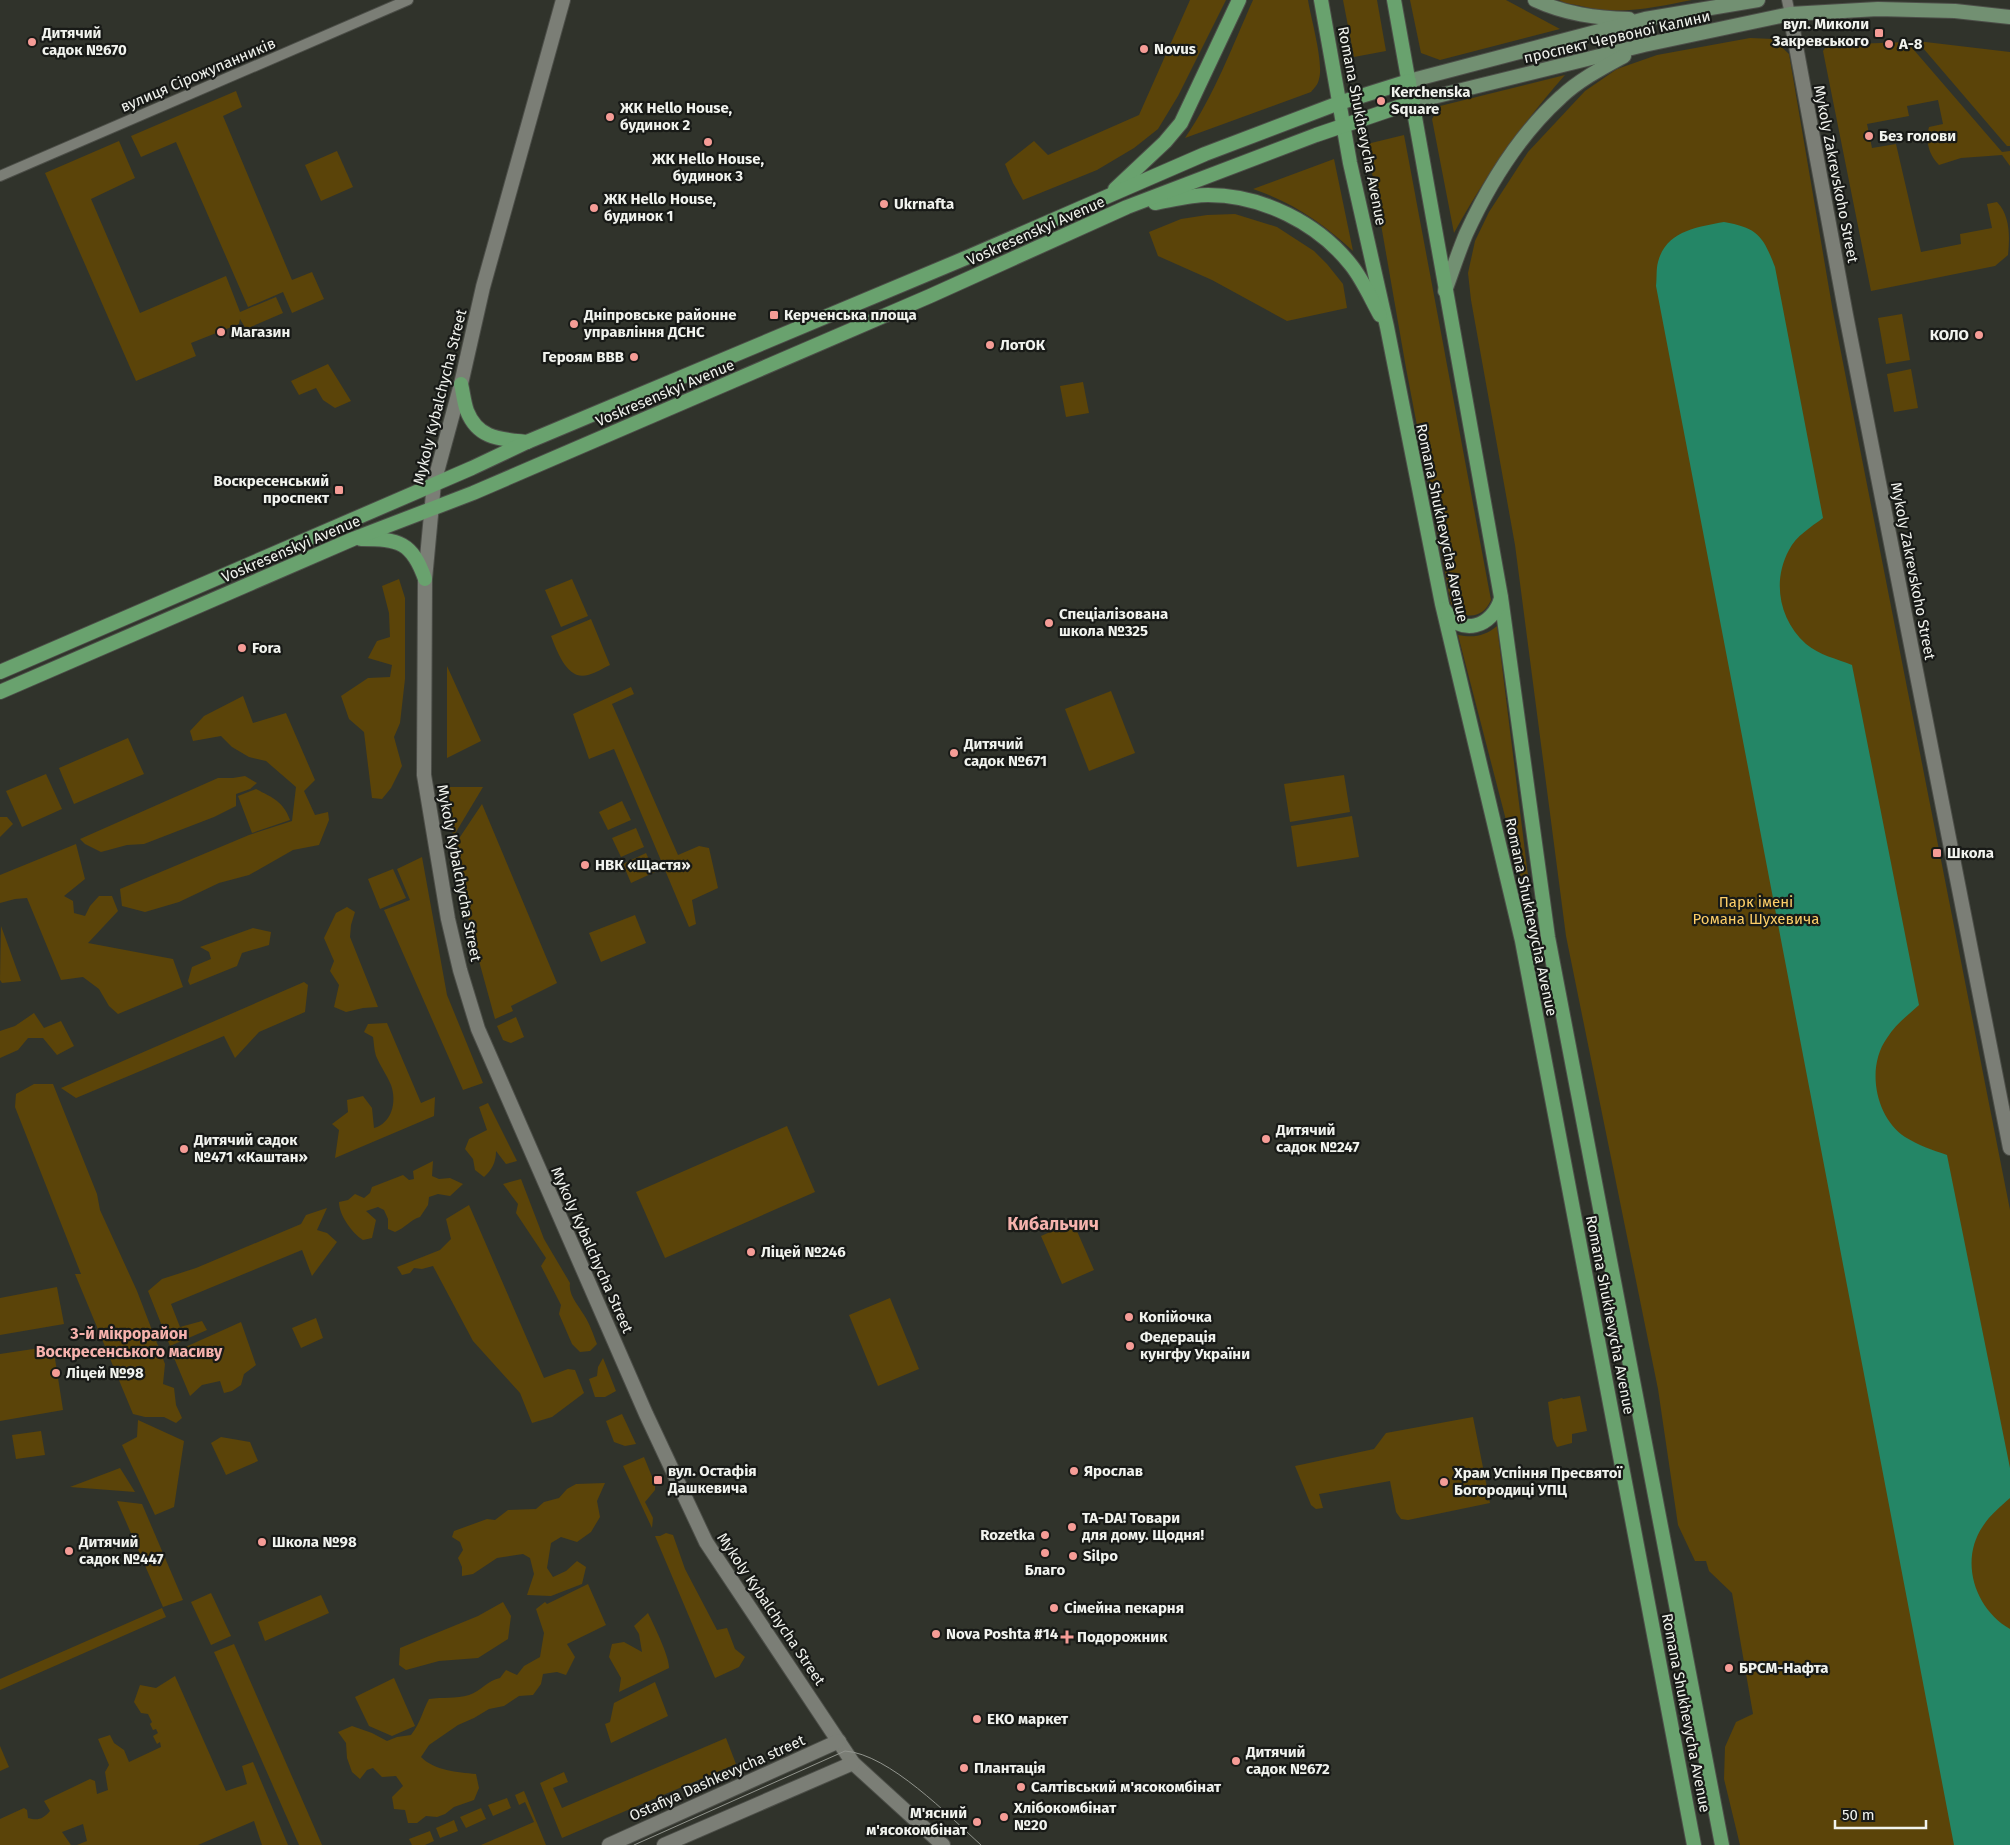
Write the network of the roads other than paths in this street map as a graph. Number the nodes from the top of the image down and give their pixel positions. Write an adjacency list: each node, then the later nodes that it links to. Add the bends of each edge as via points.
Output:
1 (408, 0): 17 (street, вулиця Сірожупанників)
2 (563, 0): 22 (street, Mykoly Kybalchycha Street, via 483,287)
3 (1239, 0): 18 (main road, via 1181,123 1161,146)
4 (1321, 0): 15 (main road, Romana Shukhevycha Avenue)
5 (1394, 0): 13 (main road, Romana Shukhevycha Avenue)
6 (1535, 0): 11 (main road, via 1575,14)
7 (1758, 0): 11 (main road, проспект Червоної Калини)
8 (1787, 0): 9 (street, Mykoly Zakrevskoho Street)
9 (1790, 14): 10 (main road, проспект Червоної Калини, via 1878,9 1955,11); 12 (main road, проспект Червоної Калини); 32 (street, Mykoly Zakrevskoho Street)
10 (2010, 18)
11 (1645, 19): 13 (main road, проспект Червоної Калини)
12 (1644, 46): 14 (main road, проспект Червоної Калини); 20 (main road, via 1562,96 1526,134 1483,201)
13 (1409, 81): 14 (main road, Romana Shukhevycha Avenue); 15 (main road)
14 (1413, 102): 16 (main road); 20 (main road, Romana Shukhevycha Avenue)
15 (1339, 103): 16 (main road, Romana Shukhevycha Avenue); 18 (main road, Voskresenskyi Avenue, via 1205,154)
16 (1343, 125): 19 (main road, Voskresenskyi Avenue); 21 (main road, Romana Shukhevycha Avenue)
17 (0, 176)
18 (1105, 197): 23 (main road, Voskresenskyi Avenue)
19 (1127, 207): 21 (main road, via 1207,195 1241,198 1283,212 1311,228 1352,266); 25 (main road, Voskresenskyi Avenue, via 895,311)
20 (1445, 291): 28 (main road, Romana Shukhevycha Avenue)
21 (1387, 327): 29 (main road, Romana Shukhevycha Avenue)
22 (460, 384): 23 (main road, via 467,411 479,431 498,439); 24 (street, Mykoly Kybalchycha Street)
23 (527, 442): 24 (main road, Voskresenskyi Avenue)
24 (434, 484): 25 (street, Mykoly Kybalchycha Street); 30 (main road, Voskresenskyi Avenue)
25 (432, 508): 26 (main road, Voskresenskyi Avenue); 27 (street, Mykoly Kybalchycha Street)
26 (353, 539): 27 (main road, via 393,540 403,545 415,555); 31 (main road, Voskresenskyi Avenue)
27 (425, 580): 33 (street, Mykoly Kybalchycha Street, via 424,775 448,920 478,1029 697,1526)
28 (1501, 597): 29 (main road, via 1494,615 1477,625 1458,624); 39 (main road, Romana Shukhevycha Avenue, via 1548,937)
29 (1442, 604): 38 (main road, Romana Shukhevycha Avenue, via 1522,941)
30 (0, 672)
31 (0, 692)
32 (2010, 1148)
33 (839, 1741): 34 (street, Mykoly Kybalchycha Street); 35 (street, Ostafiya Dashkevycha street)
34 (853, 1763): 36 (street); 37 (street, Mykoly Kybalchycha Street)
35 (609, 1845)
36 (664, 1845)
37 (943, 1845)
38 (1694, 1845)
39 (1722, 1845)

